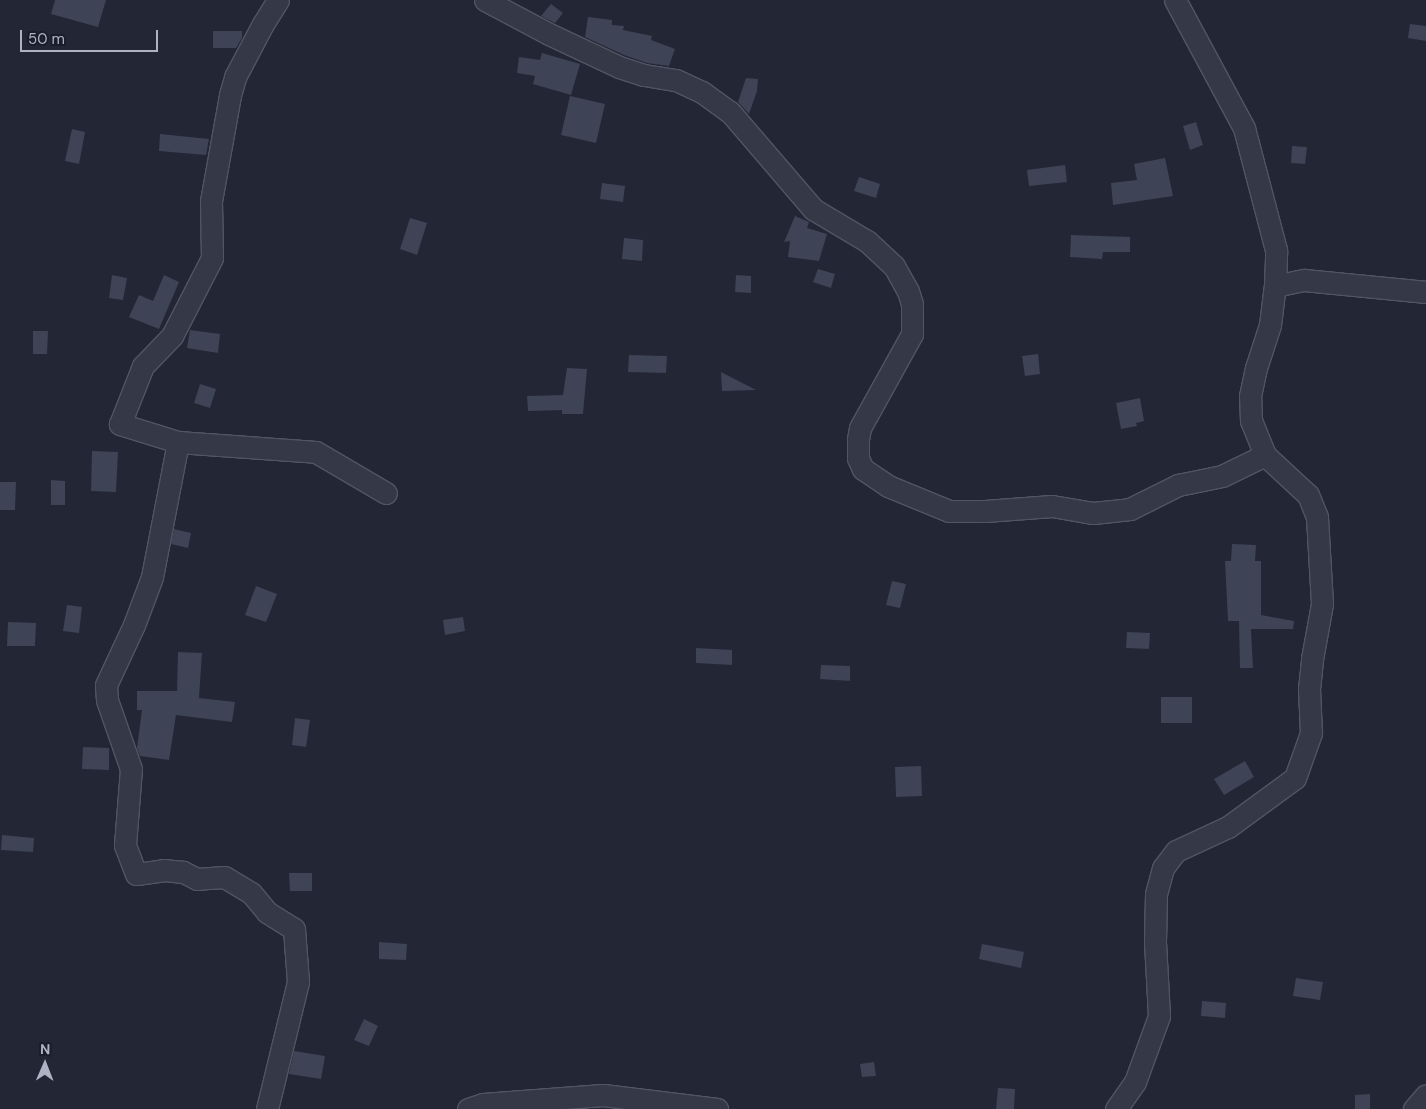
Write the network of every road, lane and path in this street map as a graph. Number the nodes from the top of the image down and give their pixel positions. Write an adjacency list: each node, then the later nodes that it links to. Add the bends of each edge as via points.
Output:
1 (278, 0): 6 (street, via 235,77 230,95 210,201 212,258 172,336 143,366 120,424)
2 (485, 0): 7 (street, via 619,66 644,75 676,80 702,92 730,112 813,209 867,241 894,266 912,304 912,334 860,428 858,439 858,458 864,468 888,486 949,511 985,512 1052,506 1093,513 1130,508 1178,485 1222,476)
3 (1175, 0): 4 (street, via 1244,128 1276,250)
4 (1275, 286): 5 (street, via 1304,280); 7 (street, via 1270,325 1250,396 1251,421)
5 (1426, 292)
6 (178, 442): 8 (street, via 316,452); 11 (street, via 152,577 106,685 107,700 131,769 125,845 136,874 165,870 183,872 198,879 224,877 251,893 267,912 294,929 298,982)
7 (1265, 455): 10 (street, via 1308,495 1317,517 1322,604 1309,689 1311,733 1295,778 1228,827 1176,851 1163,868 1156,894 1159,1016 1135,1082)
8 (386, 493)
9 (1426, 1095): 14 (street)
10 (1120, 1108)
11 (267, 1109)
12 (468, 1109): 13 (street, via 483,1104 603,1095)
13 (717, 1109)
14 (1414, 1109)

